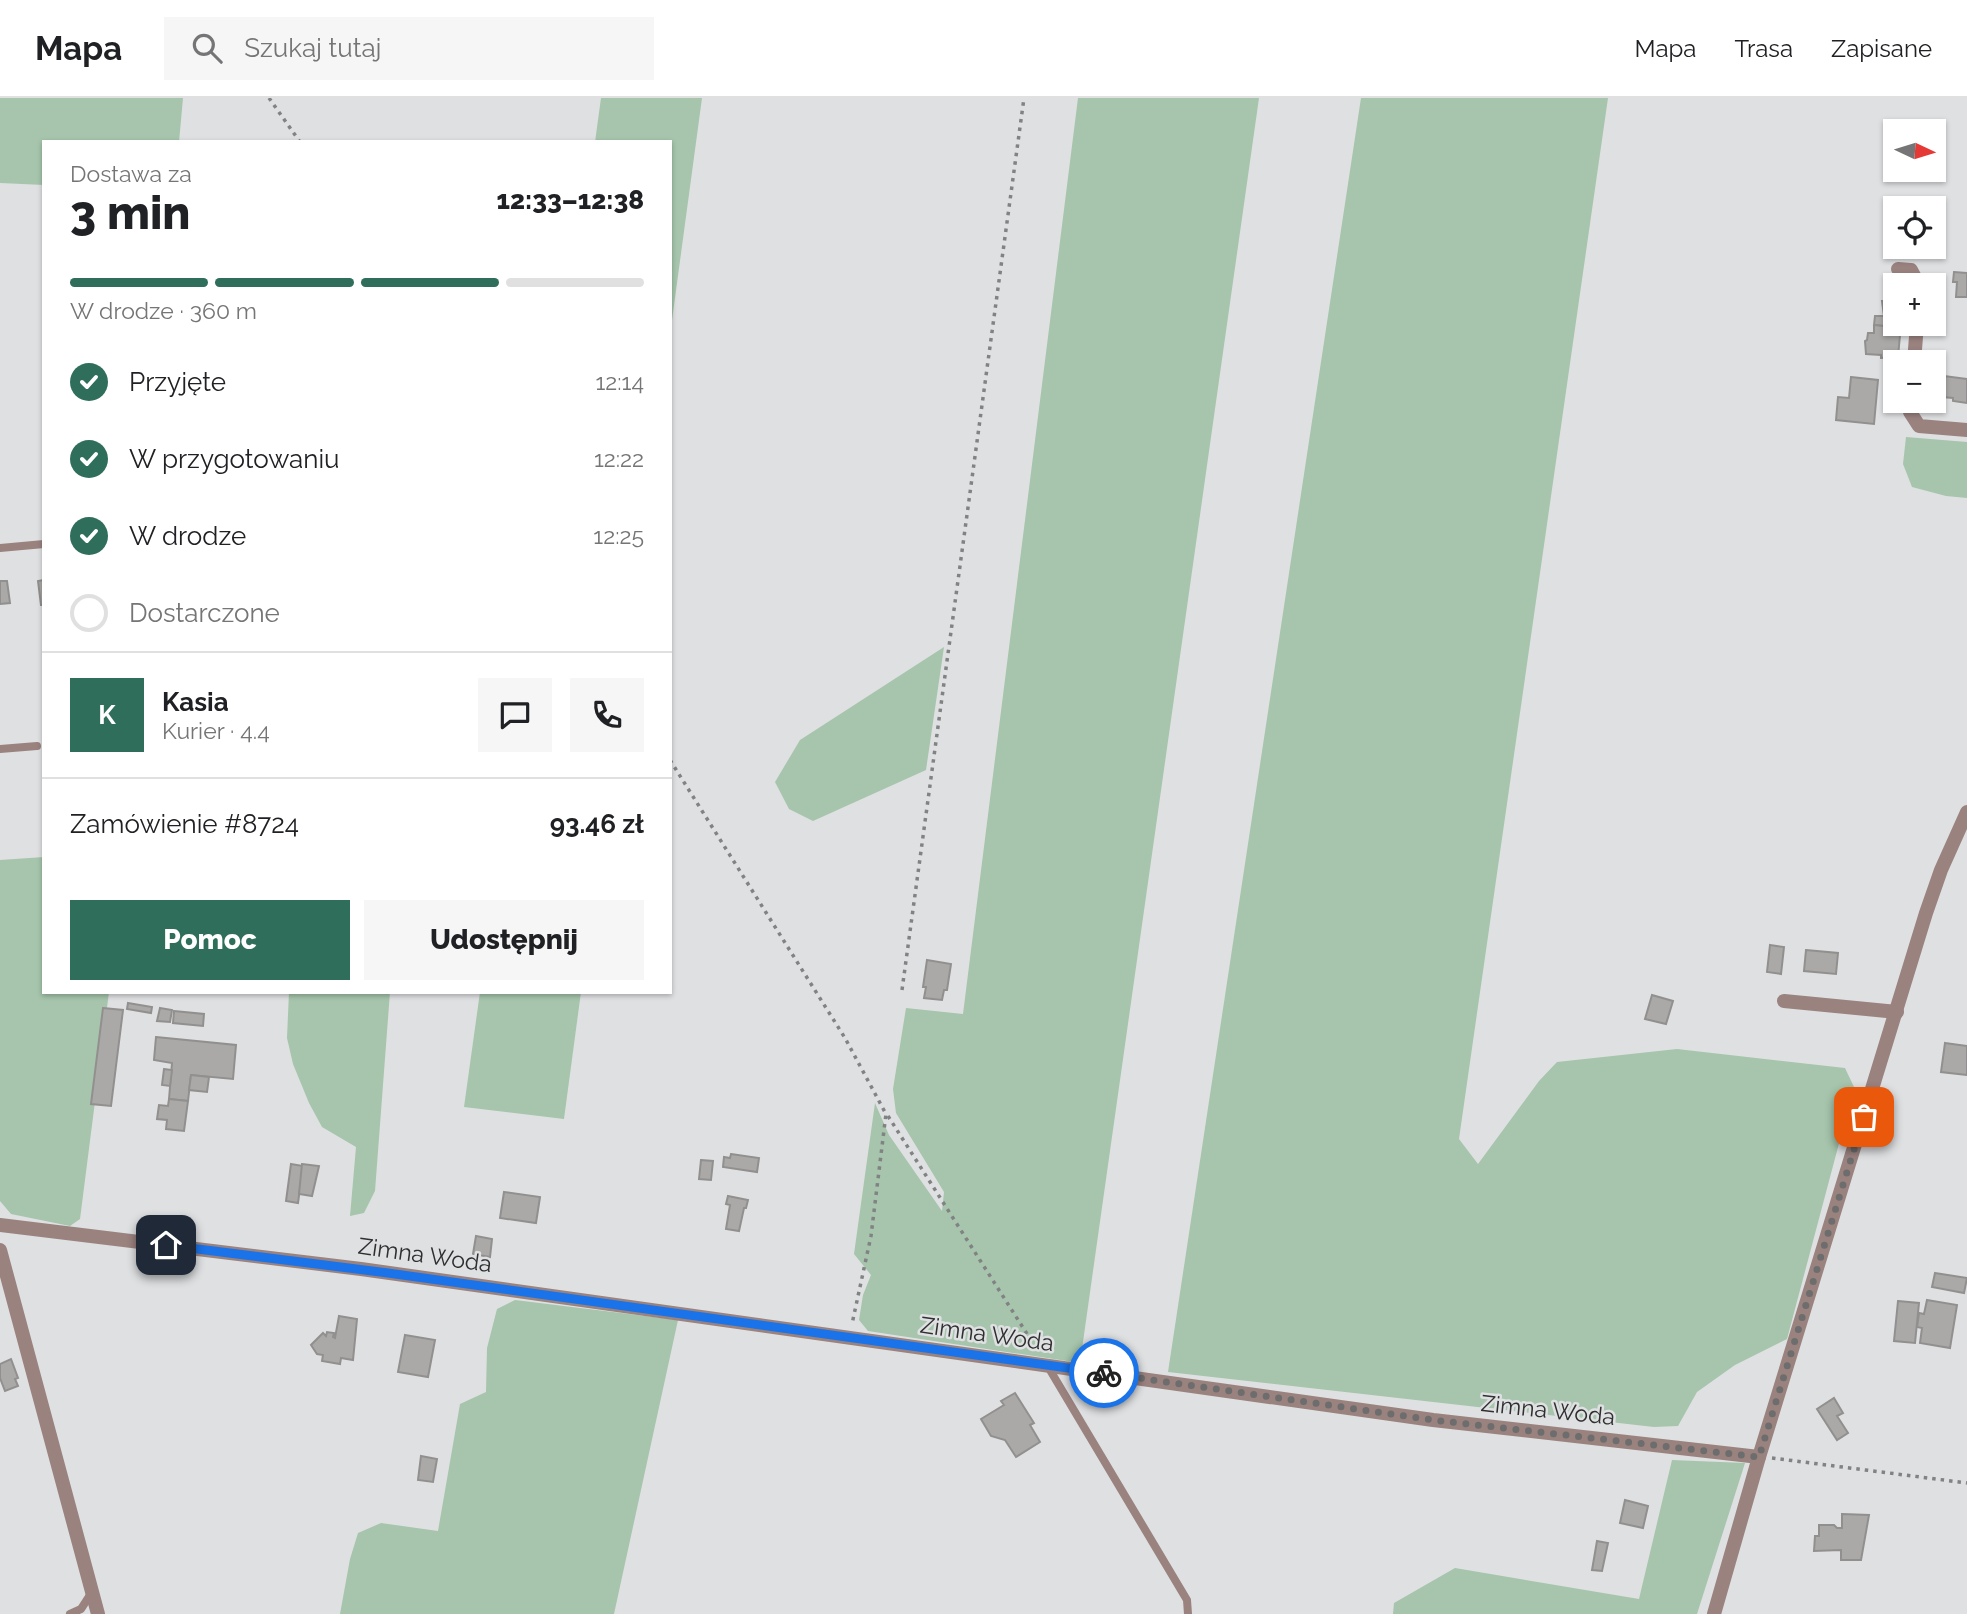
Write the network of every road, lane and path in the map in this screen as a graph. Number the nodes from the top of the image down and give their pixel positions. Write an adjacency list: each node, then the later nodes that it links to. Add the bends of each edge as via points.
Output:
1 (269, 98): 3 (path)
2 (1024, 98): 14 (path)
3 (299, 140)
4 (1898, 270): 5 (street)
5 (1913, 273)
6 (1911, 413): 7 (street, via 1919,426)
7 (1967, 430)
8 (42, 544): 9 (lane)
9 (0, 548)
10 (37, 746): 11 (lane)
11 (0, 749)
12 (672, 763): 17 (path, via 845,1038)
13 (1967, 811): 16 (street, via 1941,870)
14 (902, 990)
15 (1784, 1000): 16 (street)
16 (1897, 1012): 22 (street)
17 (886, 1114): 20 (path, via 871,1236); 21 (path)
18 (0, 1225): 20 (street, Zimna Woda)
19 (0, 1250): 24 (street)
20 (850, 1337): 21 (street, Zimna Woda)
21 (1047, 1365): 22 (street, Zimna Woda, via 1433,1420); 27 (lane, via 1186,1600)
22 (1759, 1457): 23 (path); 28 (street)
23 (1967, 1483)
24 (92, 1592): 25 (lane, via 81,1609); 26 (street)
25 (70, 1614)
26 (98, 1614)
27 (1188, 1614)
28 (1714, 1614)

